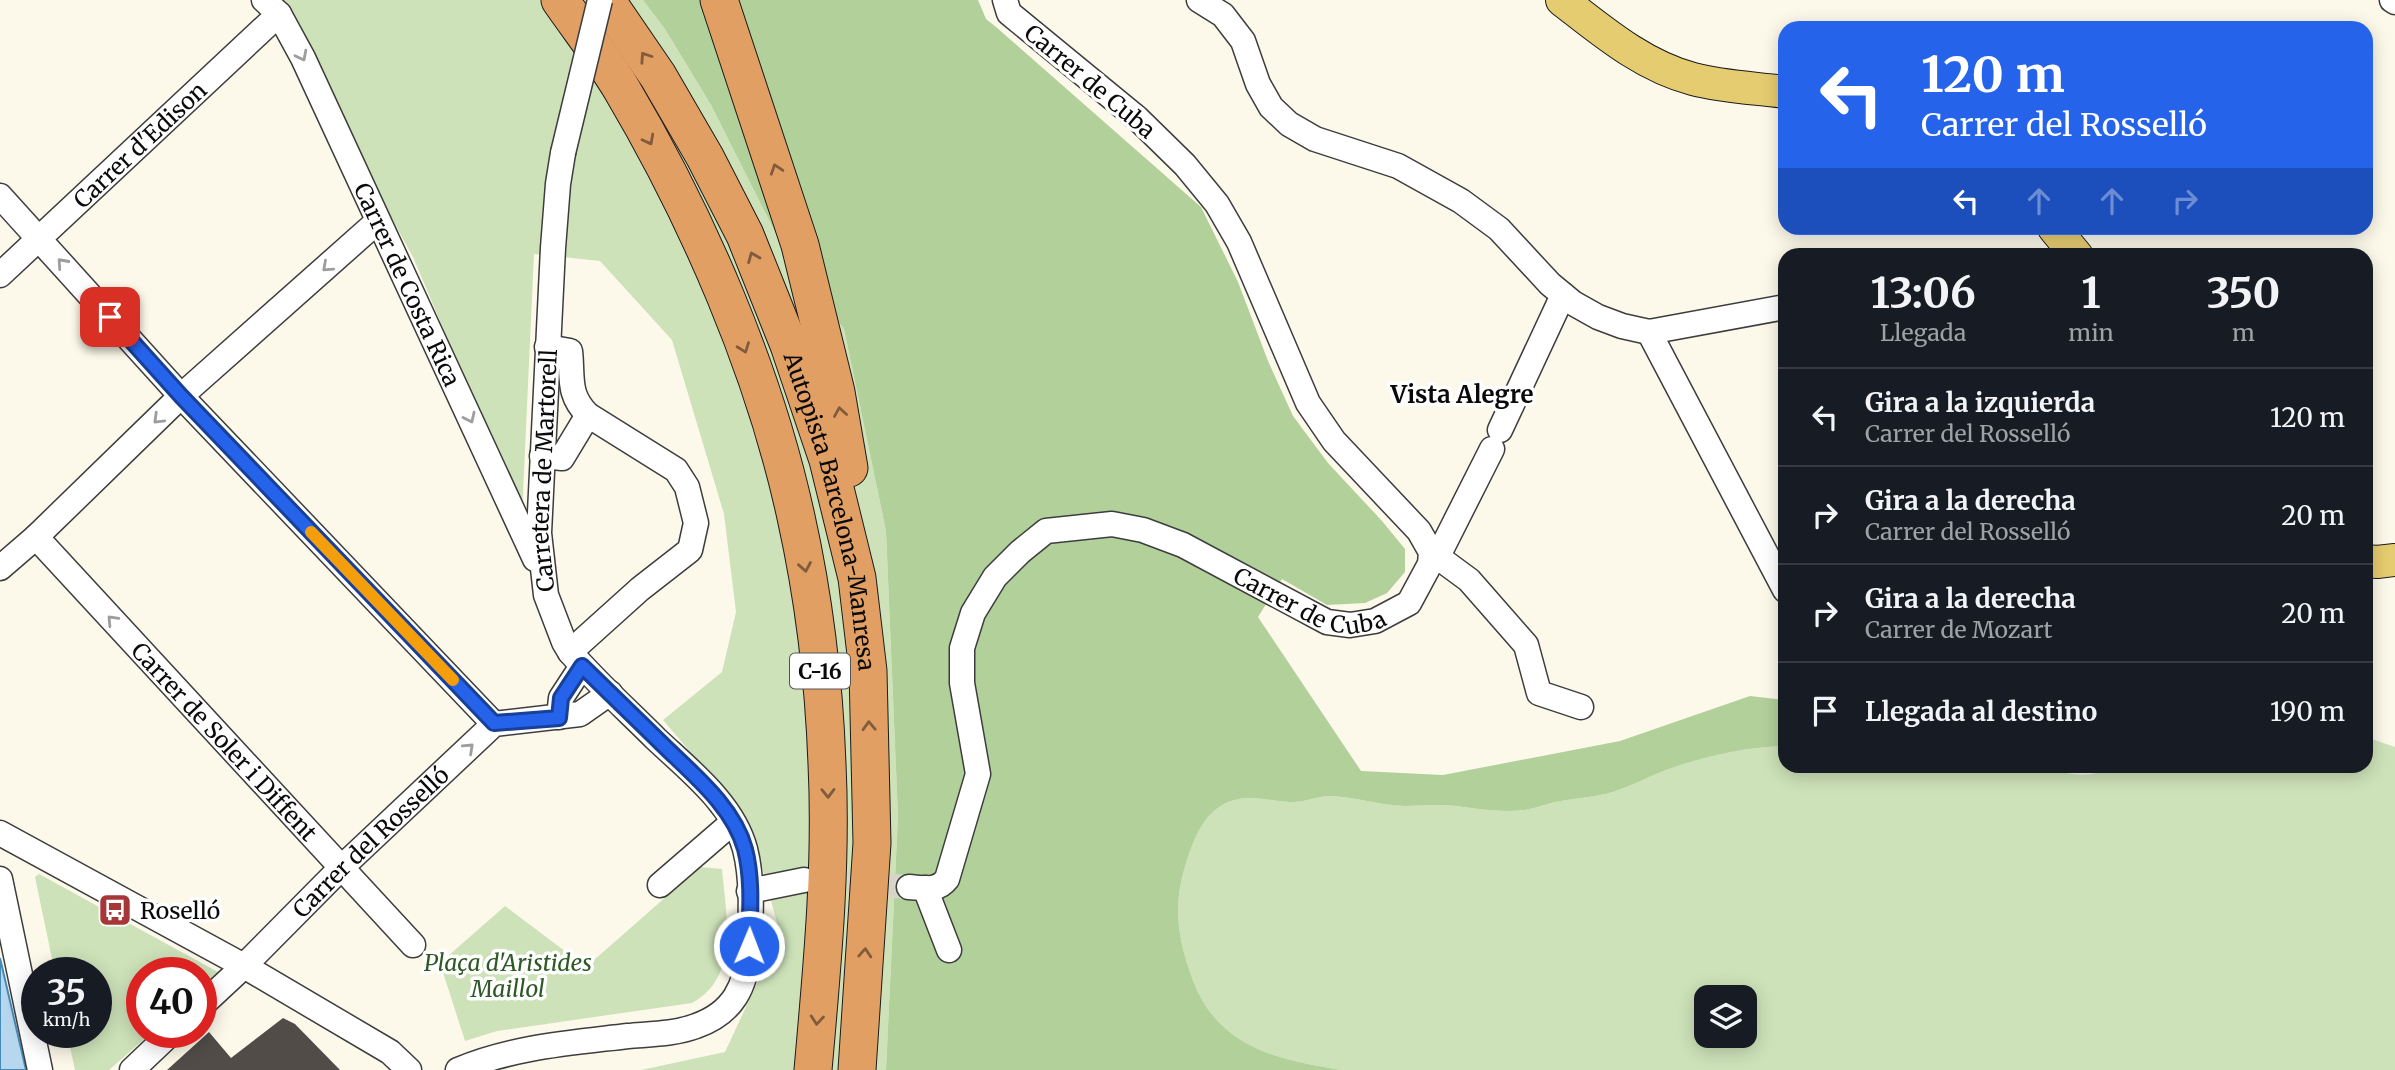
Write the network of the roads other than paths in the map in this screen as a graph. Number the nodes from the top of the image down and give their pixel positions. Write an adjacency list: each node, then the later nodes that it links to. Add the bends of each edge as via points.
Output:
1 (560, 0): 56 (highway, Autopista Barcelona-Manresa / C-16, one-way to 56, via 621,87 721,284 775,437 796,517 817,643 827,764 828,853)
2 (600, 0): 17 (street, Carretera de Martorell, bridge, via 563,153)
3 (606, 0): 28 (highway, Autopista Barcelona-Manresa / C-16, one-way to 3, via 828,460 789,345 744,235 705,156)
4 (719, 0): 28 (highway, one-way to 4, via 853,495 836,391 800,245)
5 (1005, 0): 22 (street, Carrer de Cuba, via 1009,13 1137,118 1217,204 1239,242 1308,403 1334,441 1419,531)
6 (1199, 0): 14 (street, via 1223,15 1243,41 1258,85 1271,107 1289,124 1315,139 1398,166 1461,201 1499,229)
7 (1562, 0): 9 (main road, via 1664,69 1693,79)
8 (272, 7): 11 (street, Carrer de Costa Rica, one-way to 11, via 303,58); 12 (street, Carrer d'Edison)
9 (1778, 91)
10 (0, 196): 12 (street)
11 (378, 221): 18 (street, one-way to 18); 26 (street, Carrer de Costa Rica, one-way to 26)
12 (40, 238): 13 (street, Carrer d'Edison); 18 (street, one-way to 12)
13 (0, 275)
14 (1563, 295): 16 (street, via 1598,317); 22 (street, via 1496,439)
15 (1778, 308): 16 (street)
16 (1649, 332): 27 (street)
17 (547, 347): 19 (street, via 570,351 571,386 577,404); 20 (street, Carretera de Martorell)
18 (181, 396): 21 (street, one-way to 21); 33 (street)
19 (588, 415): 20 (street, via 562,458); 29 (street, via 676,470 687,487 695,523 690,550 640,589)
20 (542, 456): 26 (street, Carretera de Martorell)
21 (36, 537): 25 (street); 38 (street, Carrer de Soler i Diffent, one-way to 21)
22 (1434, 554): 31 (street, via 1469,580 1526,645 1539,693); 45 (street, Carrer de Cuba, via 1409,603 1375,621 1350,625 1327,622 1183,545 1143,530 1112,524 1046,531 1020,552 995,577 973,613 962,648 962,683 978,774 947,879 942,886 917,887)
23 (2395, 560): 24 (main road)
24 (2373, 562)
25 (0, 568)
26 (542, 575): 29 (street, Carretera de Martorell, via 550,608)
27 (1778, 577)
28 (857, 578): 57 (highway, Autopista Barcelona-Manresa / C-16, one-way to 28, via 872,843 867,671)
29 (576, 659): 30 (street, Carretera de Martorell); 32 (street, via 561,698)
30 (610, 693): 32 (street, via 580,714); 34 (street, Carretera de Martorell, via 710,792)
31 (1581, 707)
32 (559, 718): 33 (street)
33 (494, 723): 38 (street, Carrer del Rosselló, one-way to 33)
34 (733, 822): 36 (street); 37 (street, Carretera de Martorell)
35 (0, 833): 47 (street)
36 (700, 851): 37 (street); 42 (street)
37 (746, 858): 43 (street, Carretera de Martorell)
38 (341, 868): 44 (street, Carrer de Soler i Diffent); 47 (street, Carrer del Rosselló)
39 (0, 870): 46 (street, via 20,906)
40 (0, 879): 51 (street)
41 (804, 880): 43 (street)
42 (660, 886)
43 (750, 891): 55 (street, Carretera de Martorell, via 745,978 723,1013 688,1029 518,1051)
44 (414, 945)
45 (949, 950)
46 (31, 957)
47 (244, 966): 48 (street, Carrer del Rosselló); 54 (street, via 390,1052)
48 (217, 991)
49 (52, 1048): 52 (street)
50 (156, 1048): 53 (street)
51 (40, 1070)
52 (57, 1070)
53 (132, 1070)
54 (409, 1070)
55 (458, 1070)
56 (813, 1070)
57 (857, 1070)

